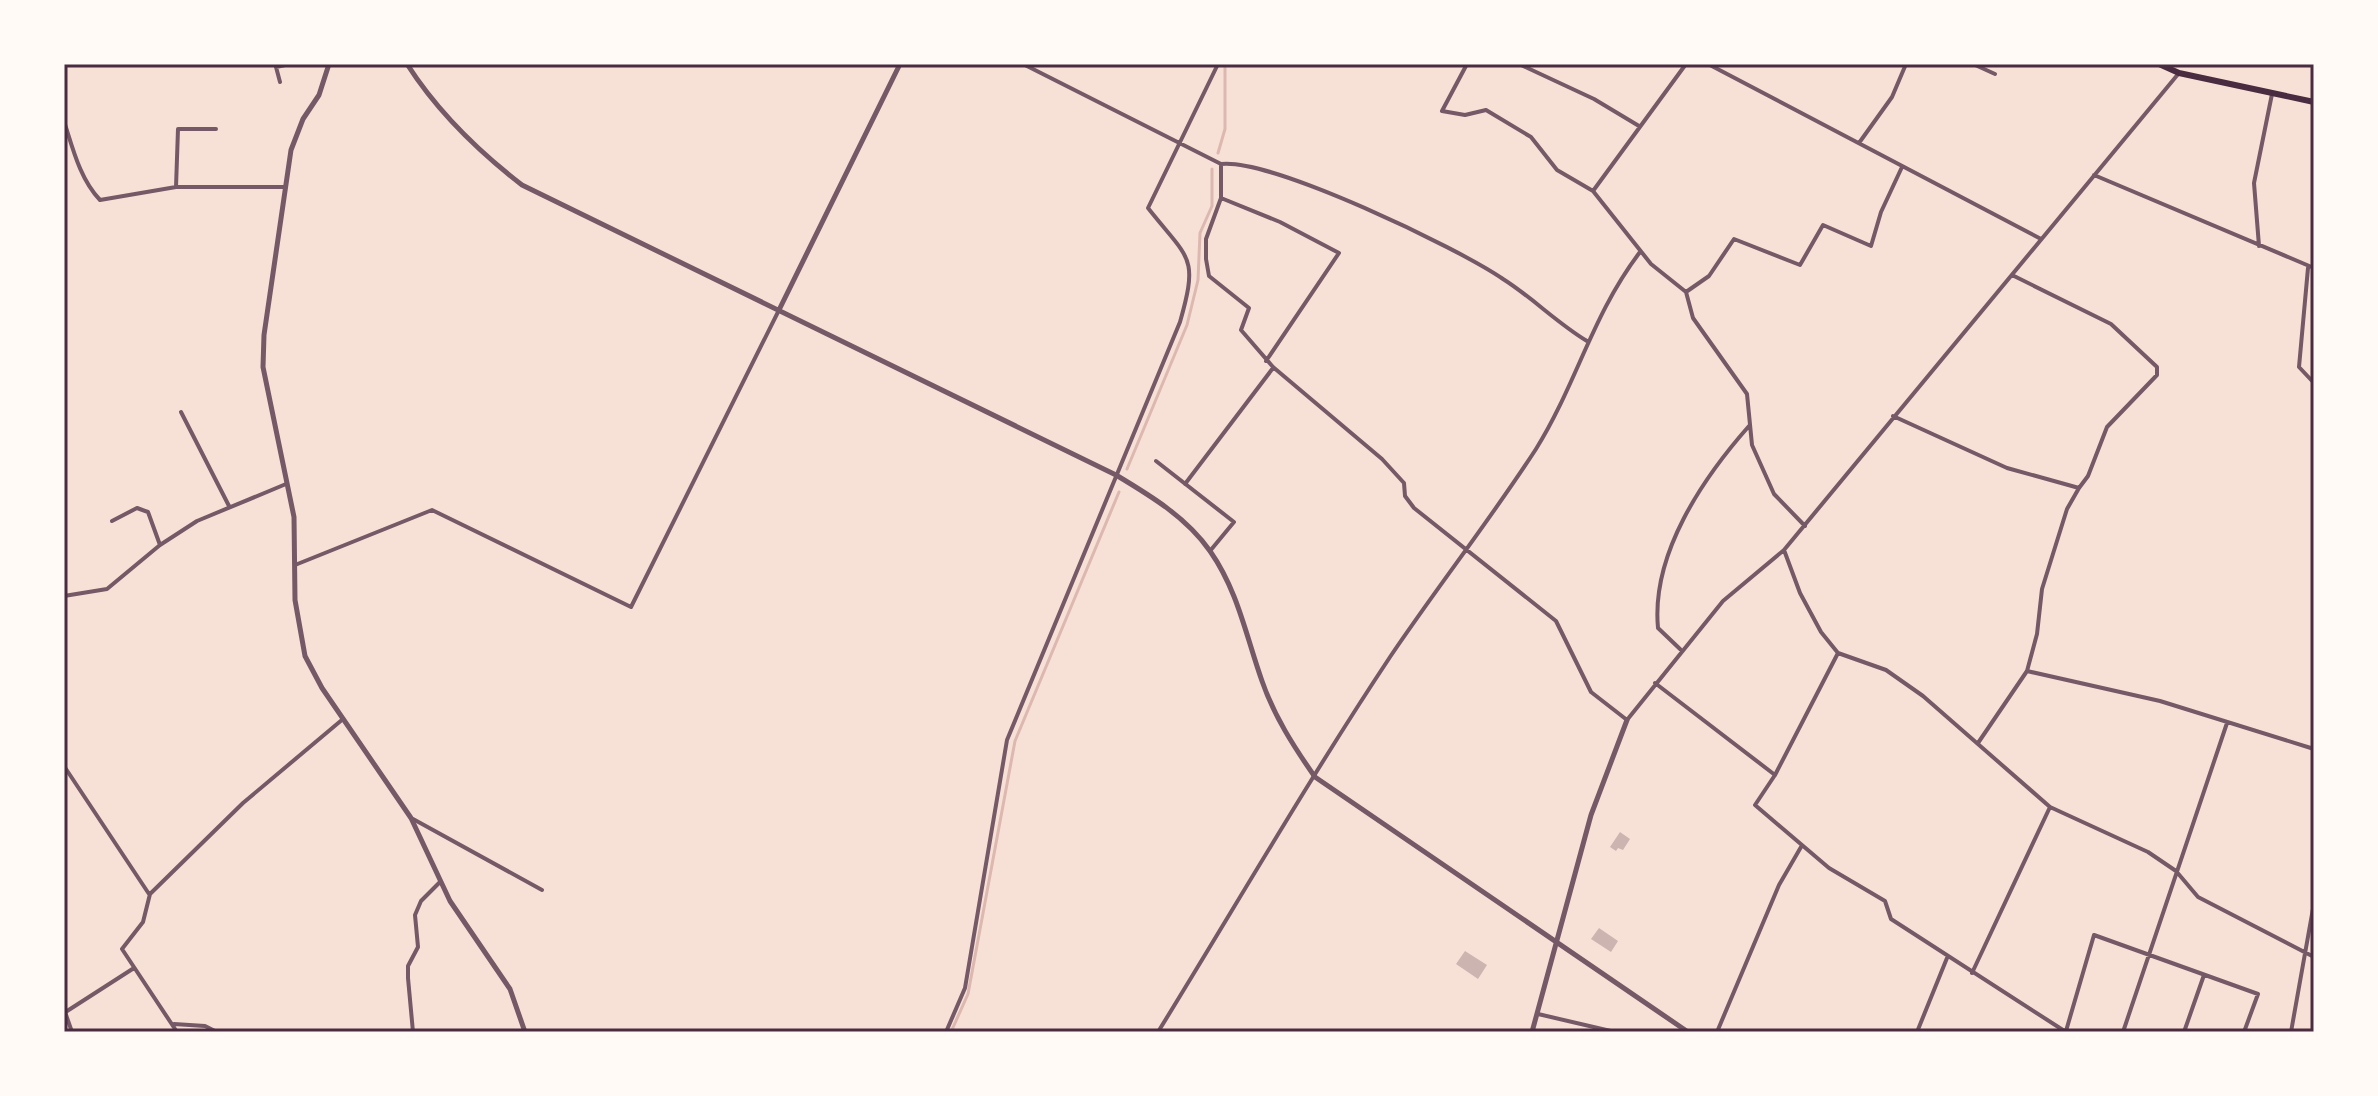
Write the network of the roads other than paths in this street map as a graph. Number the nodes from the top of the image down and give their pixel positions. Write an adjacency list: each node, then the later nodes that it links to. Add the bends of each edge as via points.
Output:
1 (290, 64): 14 (street)
2 (329, 64): 29 (street, via 291,150)
3 (407, 64): 38 (street, via 476,146 522,185)
4 (900, 64): 38 (street)
5 (1023, 64): 23 (street)
6 (1218, 64): 23 (street)
7 (1467, 64): 30 (street, via 1442,111 1465,115 1486,110 1531,137 1557,170)
8 (1519, 64): 21 (street)
9 (1686, 64): 21 (street)
10 (1708, 64): 24 (street)
11 (1906, 64): 24 (street, via 1892,97)
12 (1973, 64): 16 (street)
13 (2159, 64): 15 (main road)
14 (276, 66): 17 (street)
15 (2179, 73): 18 (main road); 27 (street)
16 (1995, 74)
17 (280, 82)
18 (2272, 94): 19 (main road); 33 (street, via 2254,183)
19 (2314, 102)
20 (64, 121): 28 (street, via 83,182 100,200)
21 (1639, 126): 30 (street)
22 (216, 129): 28 (street, via 178,129)
23 (1180, 143): 25 (street); 47 (street, via 1148,208 1189,261 1192,281)
24 (1859, 143): 26 (street)
25 (1221, 164): 31 (street); 39 (street, via 1236,162 1318,188 1379,216 1504,279 1553,321)
26 (1902, 167): 32 (street); 37 (street, via 1871,246 1823,225 1800,265 1734,239 1709,276)
27 (2094, 175): 32 (street); 33 (street)
28 (176, 187): 29 (street)
29 (284, 187): 48 (street, via 263,367)
30 (1593, 191): 34 (street)
31 (1221, 198): 40 (street, via 1206,239 1209,276 1249,308 1241,330); 40 (street, via 1339,253)
32 (2041, 239): 36 (street)
33 (2259, 246): 35 (street)
34 (1640, 252): 37 (street); 39 (street, via 1604,304)
35 (2311, 268): 42 (street, via 2299,367)
36 (2011, 275): 44 (street); 50 (street, via 2111,324 2157,367 2157,375 2107,427)
37 (1686, 292): 45 (street, via 1693,318 1747,394)
38 (779, 310): 47 (street); 58 (street, via 631,607 432,510)
39 (1587, 341): 55 (street, via 1578,372 1551,424 1500,505)
40 (1266, 361): 41 (street)
41 (1273, 367): 49 (street); 55 (street, via 1382,459 1404,483 1414,508)
42 (2314, 383)
43 (181, 412): 51 (street)
44 (1893, 416): 50 (street, via 2007,468); 53 (street)
45 (1749, 426): 53 (street, via 1774,494); 60 (street, via 1721,457 1666,562 1658,628)
46 (1156, 461): 49 (street)
47 (1116, 475): 57 (street, via 1178,516); 96 (street, via 1007,740 965,988)
48 (286, 484): 51 (street); 58 (street, via 294,517)
49 (1185, 484): 57 (street, via 1234,522)
50 (2079, 488): 62 (street, via 2067,509 2042,589)
51 (229, 506): 54 (street)
52 (112, 521): 54 (street, via 137,508 148,512)
53 (1805, 526): 56 (street)
54 (160, 545): 59 (street, via 107,589)
55 (1465, 548): 65 (street, via 1556,621 1591,692); 71 (street)
56 (1784, 550): 60 (street, via 1723,601); 61 (street, via 1800,593)
57 (1210, 551): 71 (street, via 1233,592 1263,683 1291,743)
58 (292, 565): 64 (street, via 305,656)
59 (64, 596)
60 (1681, 650): 63 (street)
61 (1838, 653): 67 (street, via 1886,670); 70 (street)
62 (2027, 671): 66 (street, via 2160,701); 67 (street)
63 (1655, 683): 65 (street); 70 (street)
64 (343, 719): 73 (street); 78 (street, via 243,803)
65 (1627, 720): 80 (street, via 1591,815)
66 (2227, 723): 68 (street); 75 (street)
67 (1978, 743): 72 (street)
68 (2314, 749)
69 (64, 766): 78 (street)
70 (1775, 775): 74 (street, via 1755,805)
71 (1315, 777): 80 (street); 97 (street)
72 (2050, 807): 75 (street, via 2148,852); 86 (street)
73 (411, 818): 76 (street); 77 (street)
74 (1801, 847): 84 (street, via 1885,901 1891,919); 101 (street, via 1779,885)
75 (2176, 871): 81 (street, via 2198,897); 82 (street)
76 (440, 882): 94 (street, via 415,915 418,947 408,966); 95 (street, via 510,989)
77 (542, 890)
78 (150, 894): 85 (street, via 143,922 122,949)
79 (2314, 903): 81 (street)
80 (1555, 942): 89 (street); 100 (street)
81 (2307, 953): 83 (street); 107 (street)
82 (2147, 955): 87 (street); 103 (street, via 2094,935); 104 (street)
83 (2314, 957)
84 (1947, 958): 86 (street); 102 (street)
85 (134, 968): 88 (street); 90 (street)
86 (1972, 973): 103 (street)
87 (2204, 975): 105 (street); 106 (street, via 2258,994)
88 (65, 1012): 91 (street)
89 (1538, 1014): 98 (street); 99 (street)
90 (174, 1024): 92 (street); 93 (street)
91 (72, 1032)
92 (177, 1032)
93 (217, 1032)
94 (413, 1032)
95 (525, 1032)
96 (946, 1032)
97 (1158, 1032)
98 (1532, 1032)
99 (1615, 1032)
100 (1688, 1032)
101 (1717, 1032)
102 (1917, 1032)
103 (2066, 1032)
104 (2123, 1032)
105 (2184, 1032)
106 (2244, 1032)
107 (2291, 1032)

